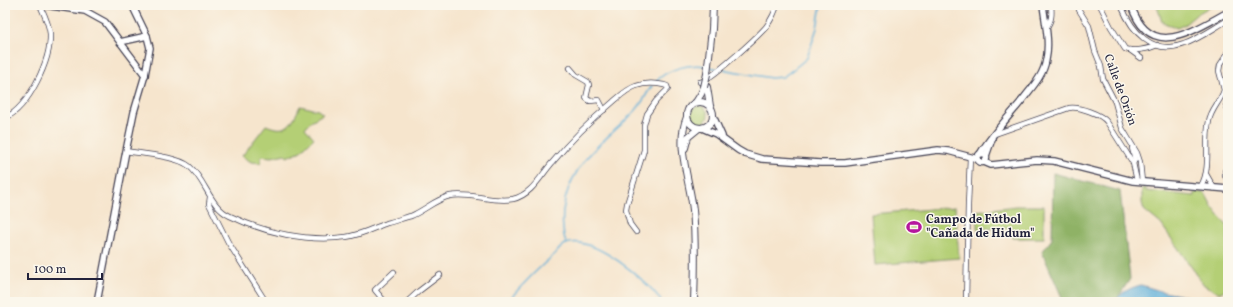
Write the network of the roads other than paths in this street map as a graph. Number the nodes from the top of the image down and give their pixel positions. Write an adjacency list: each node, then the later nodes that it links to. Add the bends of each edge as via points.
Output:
1 (40, 5): 32 (street, via 50,33 42,72 26,98)
2 (44, 5): 18 (street, via 91,14 105,22)
3 (132, 5): 17 (street)
4 (713, 5): 26 (main road, bridge)
5 (777, 5): 26 (street, via 766,27 706,80)
6 (1043, 5): 15 (street)
7 (1051, 5): 15 (street, via 1051,19)
8 (1079, 5): 36 (street, Calle de Orión, via 1079,10 1089,26 1104,82 1115,102 1122,128)
9 (1100, 5): 20 (street, via 1111,27)
10 (1121, 5): 19 (street, via 1138,34)
11 (1131, 5): 14 (street, via 1141,26 1162,38 1182,36)
12 (1228, 12): 14 (street)
13 (1228, 20): 16 (street)
14 (1210, 22): 16 (street)
15 (1046, 28): 34 (street, via 1048,50 1041,74)
16 (1214, 28): 19 (street, via 1180,46)
17 (147, 36): 18 (street); 25 (street, via 150,48)
18 (120, 42): 25 (street)
19 (1157, 45): 20 (street, via 1152,48)
20 (1127, 49): 22 (street); 23 (street)
21 (1228, 53): 44 (street, via 1220,64 1219,71 1223,94 1208,121)
22 (1129, 56)
23 (1141, 58)
24 (570, 68): 29 (street, via 588,82 586,98 590,101 599,100)
25 (145, 75): 37 (street)
26 (704, 85): 27 (main road); 28 (main road)
27 (696, 102): 28 (main road, via 706,103); 31 (main road, via 688,108)
28 (711, 108): 30 (main road)
29 (604, 110): 50 (street, via 566,146 533,188 523,195 503,200 449,196 410,216 354,235 329,238 283,235 225,214); 51 (street, via 632,88 646,84 667,86 668,89 647,114 643,133 644,150 626,204 627,216)
30 (713, 116): 33 (main road, via 708,125); 35 (street)
31 (687, 117): 33 (main road, via 692,126); 40 (main road, via 682,139)
32 (5, 118)
33 (701, 128): 35 (street); 40 (main road, via 688,137)
34 (994, 136): 38 (street); 41 (street); 42 (street, via 1076,107 1105,119)
35 (724, 140): 39 (street, via 753,157 820,164 845,163 930,150 948,151)
36 (1132, 145): 42 (street, via 1135,160); 46 (street, Calle de Orión, via 1140,162)
37 (126, 152): 50 (street, via 183,162 197,175); 54 (street)
38 (979, 156): 39 (street); 41 (street, via 980,162)
39 (970, 157): 59 (street)
40 (685, 159): 58 (main road, via 693,210)
41 (986, 159): 46 (street, via 987,164 996,165 1037,160 1054,161)
42 (1133, 163): 46 (street)
43 (1225, 171): 45 (street)
44 (1206, 174): 47 (street); 48 (street)
45 (1228, 179)
46 (1140, 182): 47 (street)
47 (1201, 186): 48 (street)
48 (1214, 188): 49 (street)
49 (1228, 189)
50 (210, 197): 55 (street, via 209,204 228,242)
51 (636, 232)
52 (394, 272): 56 (street, via 375,290)
53 (440, 275): 57 (street)
54 (97, 302)
55 (266, 302)
56 (385, 302)
57 (407, 302)
58 (694, 302)
59 (966, 302)

